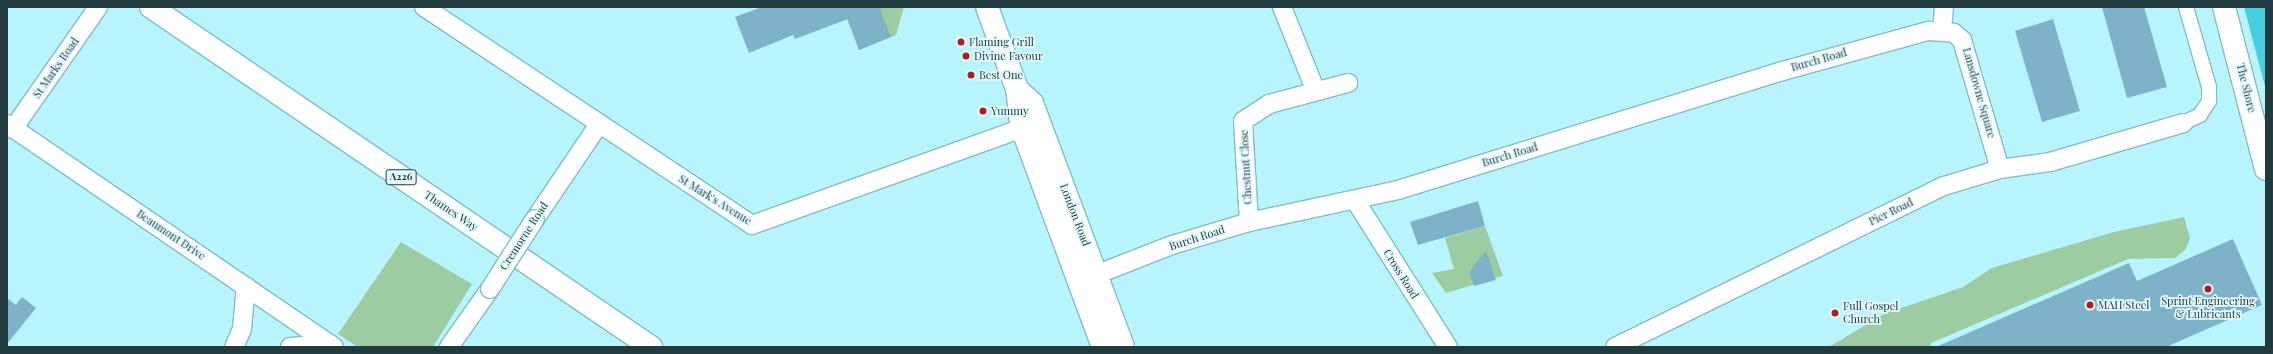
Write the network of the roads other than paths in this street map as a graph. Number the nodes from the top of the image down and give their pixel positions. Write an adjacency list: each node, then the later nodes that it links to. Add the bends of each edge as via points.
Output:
1 (98, 7): 15 (street, St Marks Road, via 62,61)
2 (151, 7): 26 (main road, Thames Way / A226)
3 (424, 7): 13 (street, St Mark's Avenue)
4 (987, 7): 14 (main road, London Road)
5 (1282, 7): 11 (street)
6 (1944, 7): 9 (street)
7 (2186, 7): 12 (street, via 2209,87 2209,102 2200,115)
8 (2224, 7): 16 (main road, The Shore)
9 (1942, 30): 17 (street, Lansdowne Square, via 1954,33 1968,51); 18 (street, Burch Road, via 1779,72)
10 (1348, 83): 11 (street, Chestnut Close)
11 (1316, 89): 19 (street, Chestnut Close, via 1269,104 1243,122)
12 (2183, 123): 17 (street, Pier Road, via 2050,162)
13 (599, 124): 14 (street, St Mark's Avenue, via 756,225); 25 (street, Cremorne Road, bridge)
14 (1031, 125): 20 (main road, London Road)
15 (10, 127): 21 (street, Beaumont Drive)
16 (2266, 168)
17 (2000, 169): 30 (street, Pier Road, via 1944,186)
18 (1355, 200): 19 (street, Burch Road); 29 (street, Cross Road)
19 (1249, 222): 20 (street, Burch Road, via 1172,245)
20 (1088, 278): 27 (main road, London Road); 28 (main road, London Road)
21 (246, 286): 22 (street, Beaumont Drive); 23 (street, via 242,329)
22 (332, 346): 24 (street)
23 (234, 347)
24 (290, 347)
25 (450, 347)
26 (652, 347)
27 (1103, 347)
28 (1123, 347)
29 (1448, 347)
30 (1616, 347)

